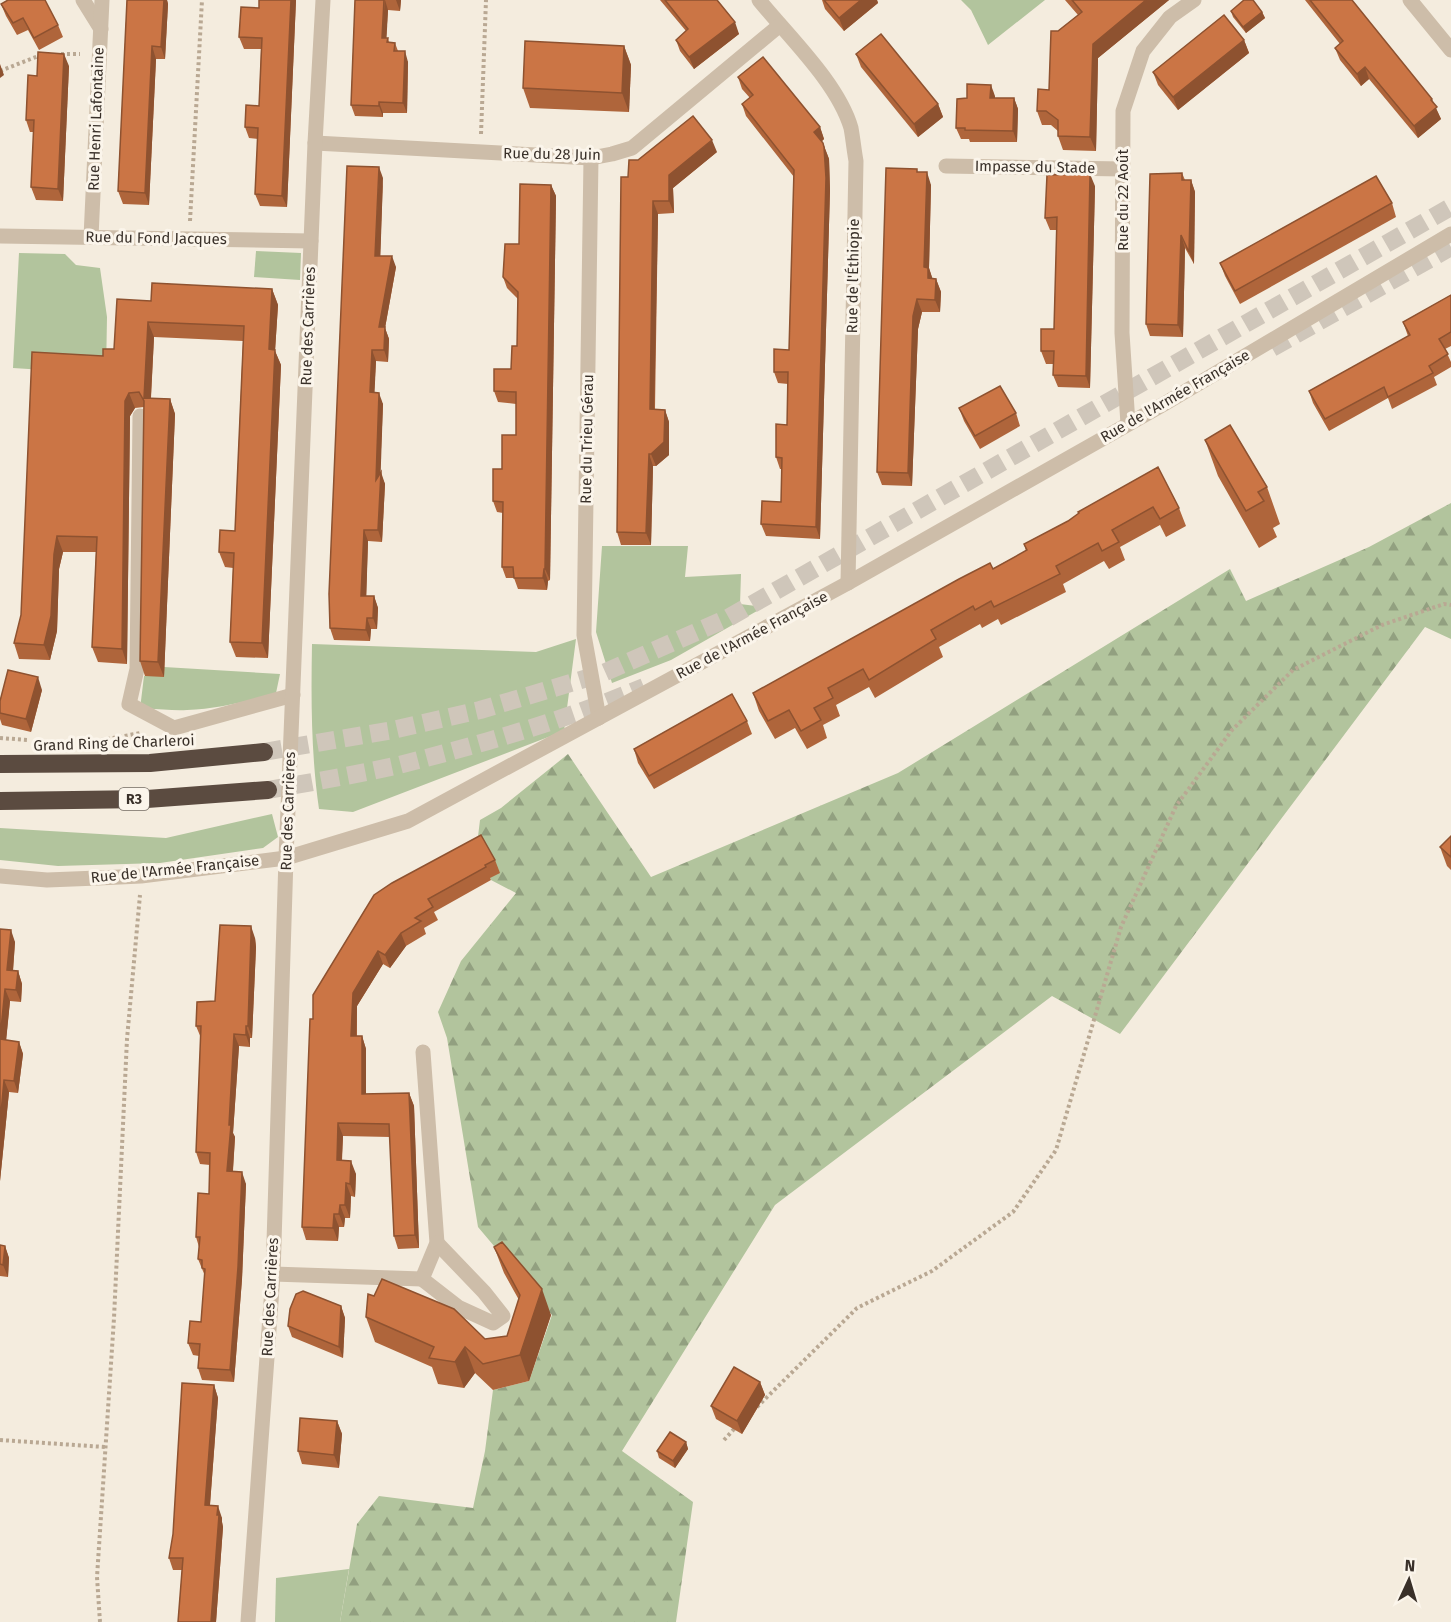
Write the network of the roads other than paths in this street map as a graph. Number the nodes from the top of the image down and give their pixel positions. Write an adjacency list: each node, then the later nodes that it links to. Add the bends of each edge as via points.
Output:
1 (82, 0): 8 (street)
2 (102, 0): 8 (street, Rue Henri Lafontaine)
3 (323, 0): 10 (street, Rue des Carrières)
4 (1194, 0): 13 (street, Rue du 22 Août, via 1170,17 1143,51 1124,111)
5 (1410, 0): 9 (street)
6 (768, 3): 7 (street, Rue de l'Éthiopie)
7 (780, 25): 11 (street, Rue du 28 Juin, via 632,148); 20 (street, Rue de l'Éthiopie, via 836,97 850,128 856,161)
8 (101, 28): 16 (street, Rue Henri Lafontaine)
9 (1451, 50)
10 (315, 143): 11 (street, Rue du 28 Juin); 17 (street, Rue des Carrières)
11 (591, 158): 22 (street, Rue du Trieu Gérau, via 584,635)
12 (946, 166): 13 (street, Impasse du Stade)
13 (1123, 169): 19 (street, Rue du 22 Août, via 1122,333)
14 (1451, 234): 19 (street, Rue de l'Armée Française)
15 (0, 236): 16 (street, Rue du Fond Jacques)
16 (91, 237): 17 (street, Rue du Fond Jacques)
17 (311, 241): 21 (street, Rue des Carrières)
18 (140, 416): 21 (street, via 137,669 129,704 174,728)
19 (1128, 424): 20 (street, Rue de l'Armée Française)
20 (848, 583): 22 (street, Rue de l'Armée Française)
21 (293, 694): 27 (street, Rue des Carrières)
22 (599, 718): 27 (street, Rue de l'Armée Française, via 408,821)
23 (264, 752): 24 (highway, Grand Ring de Charleroi, via 150,763)
24 (0, 764)
25 (268, 790): 26 (highway, R3, via 147,799)
26 (0, 801)
27 (286, 858): 28 (street, Rue de l'Armée Française, via 141,876 48,880); 31 (street, Rue des Carrières)
28 (0, 876)
29 (423, 1052): 30 (street)
30 (437, 1243): 32 (street); 32 (street, via 503,1316 493,1323 458,1307)
31 (273, 1274): 32 (street); 33 (street, Rue des Carrières)
32 (422, 1279)
33 (248, 1622)

